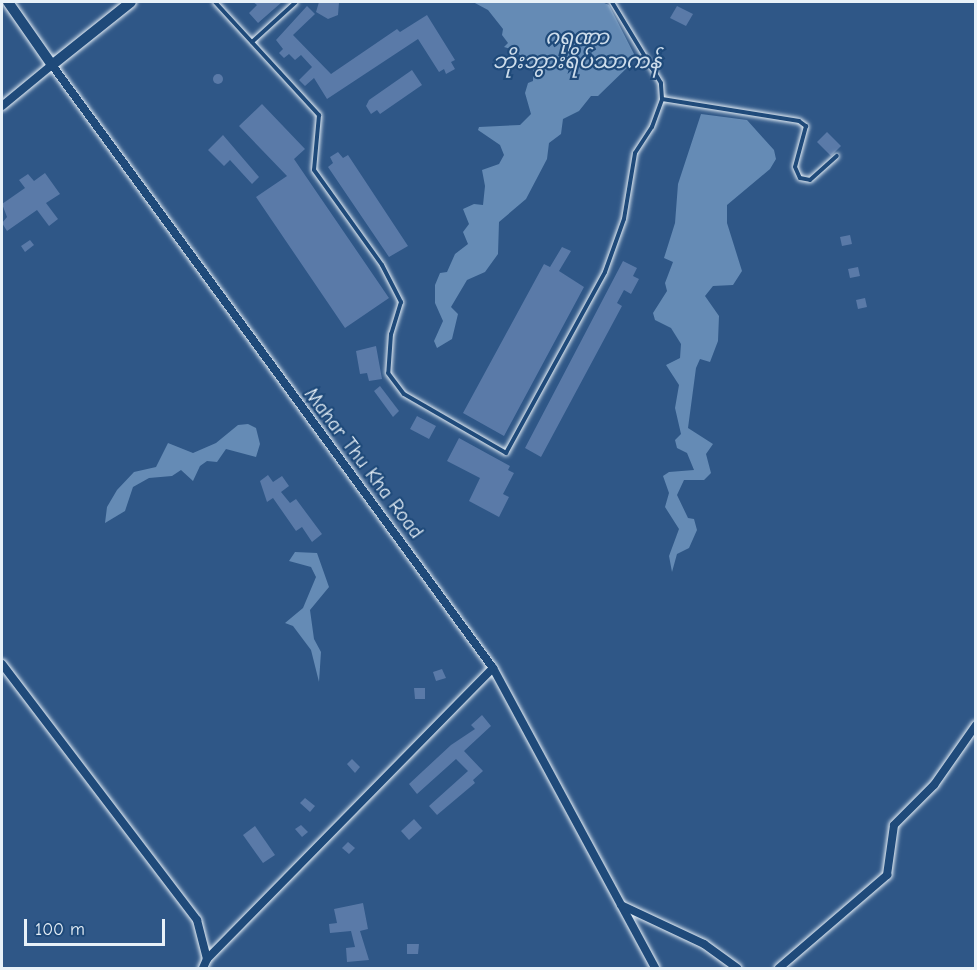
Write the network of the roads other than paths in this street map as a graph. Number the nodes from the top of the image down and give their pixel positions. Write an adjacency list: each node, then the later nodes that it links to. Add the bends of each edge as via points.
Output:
1 (8, 2): 7 (main road, Mahar Thu Kha Road)
2 (131, 2): 7 (main road)
3 (215, 2): 6 (lane)
4 (296, 2): 6 (lane)
5 (612, 2): 8 (lane, via 661,83)
6 (252, 42): 8 (lane, via 319,115 314,170 382,265 401,302 392,334 388,373 404,394 506,453 605,272 624,219 635,153 652,127)
7 (52, 65): 9 (street); 12 (street, Mahar Thu Kha Road)
8 (662, 99): 10 (lane, via 799,121 806,126 795,167 800,178 810,180)
9 (2, 106)
10 (837, 156)
11 (2, 664): 13 (street)
12 (493, 668): 16 (street, Mahar Thu Kha Road); 17 (street)
13 (12, 678): 14 (street); 17 (street, via 197,920)
14 (2, 680)
15 (975, 725): 21 (street, via 934,785 894,825 887,875)
16 (621, 905): 19 (street, Mahar Thu Kha Road); 20 (street, via 704,944)
17 (207, 959): 18 (street)
18 (203, 969)
19 (655, 969)
20 (737, 969)
21 (779, 969)

